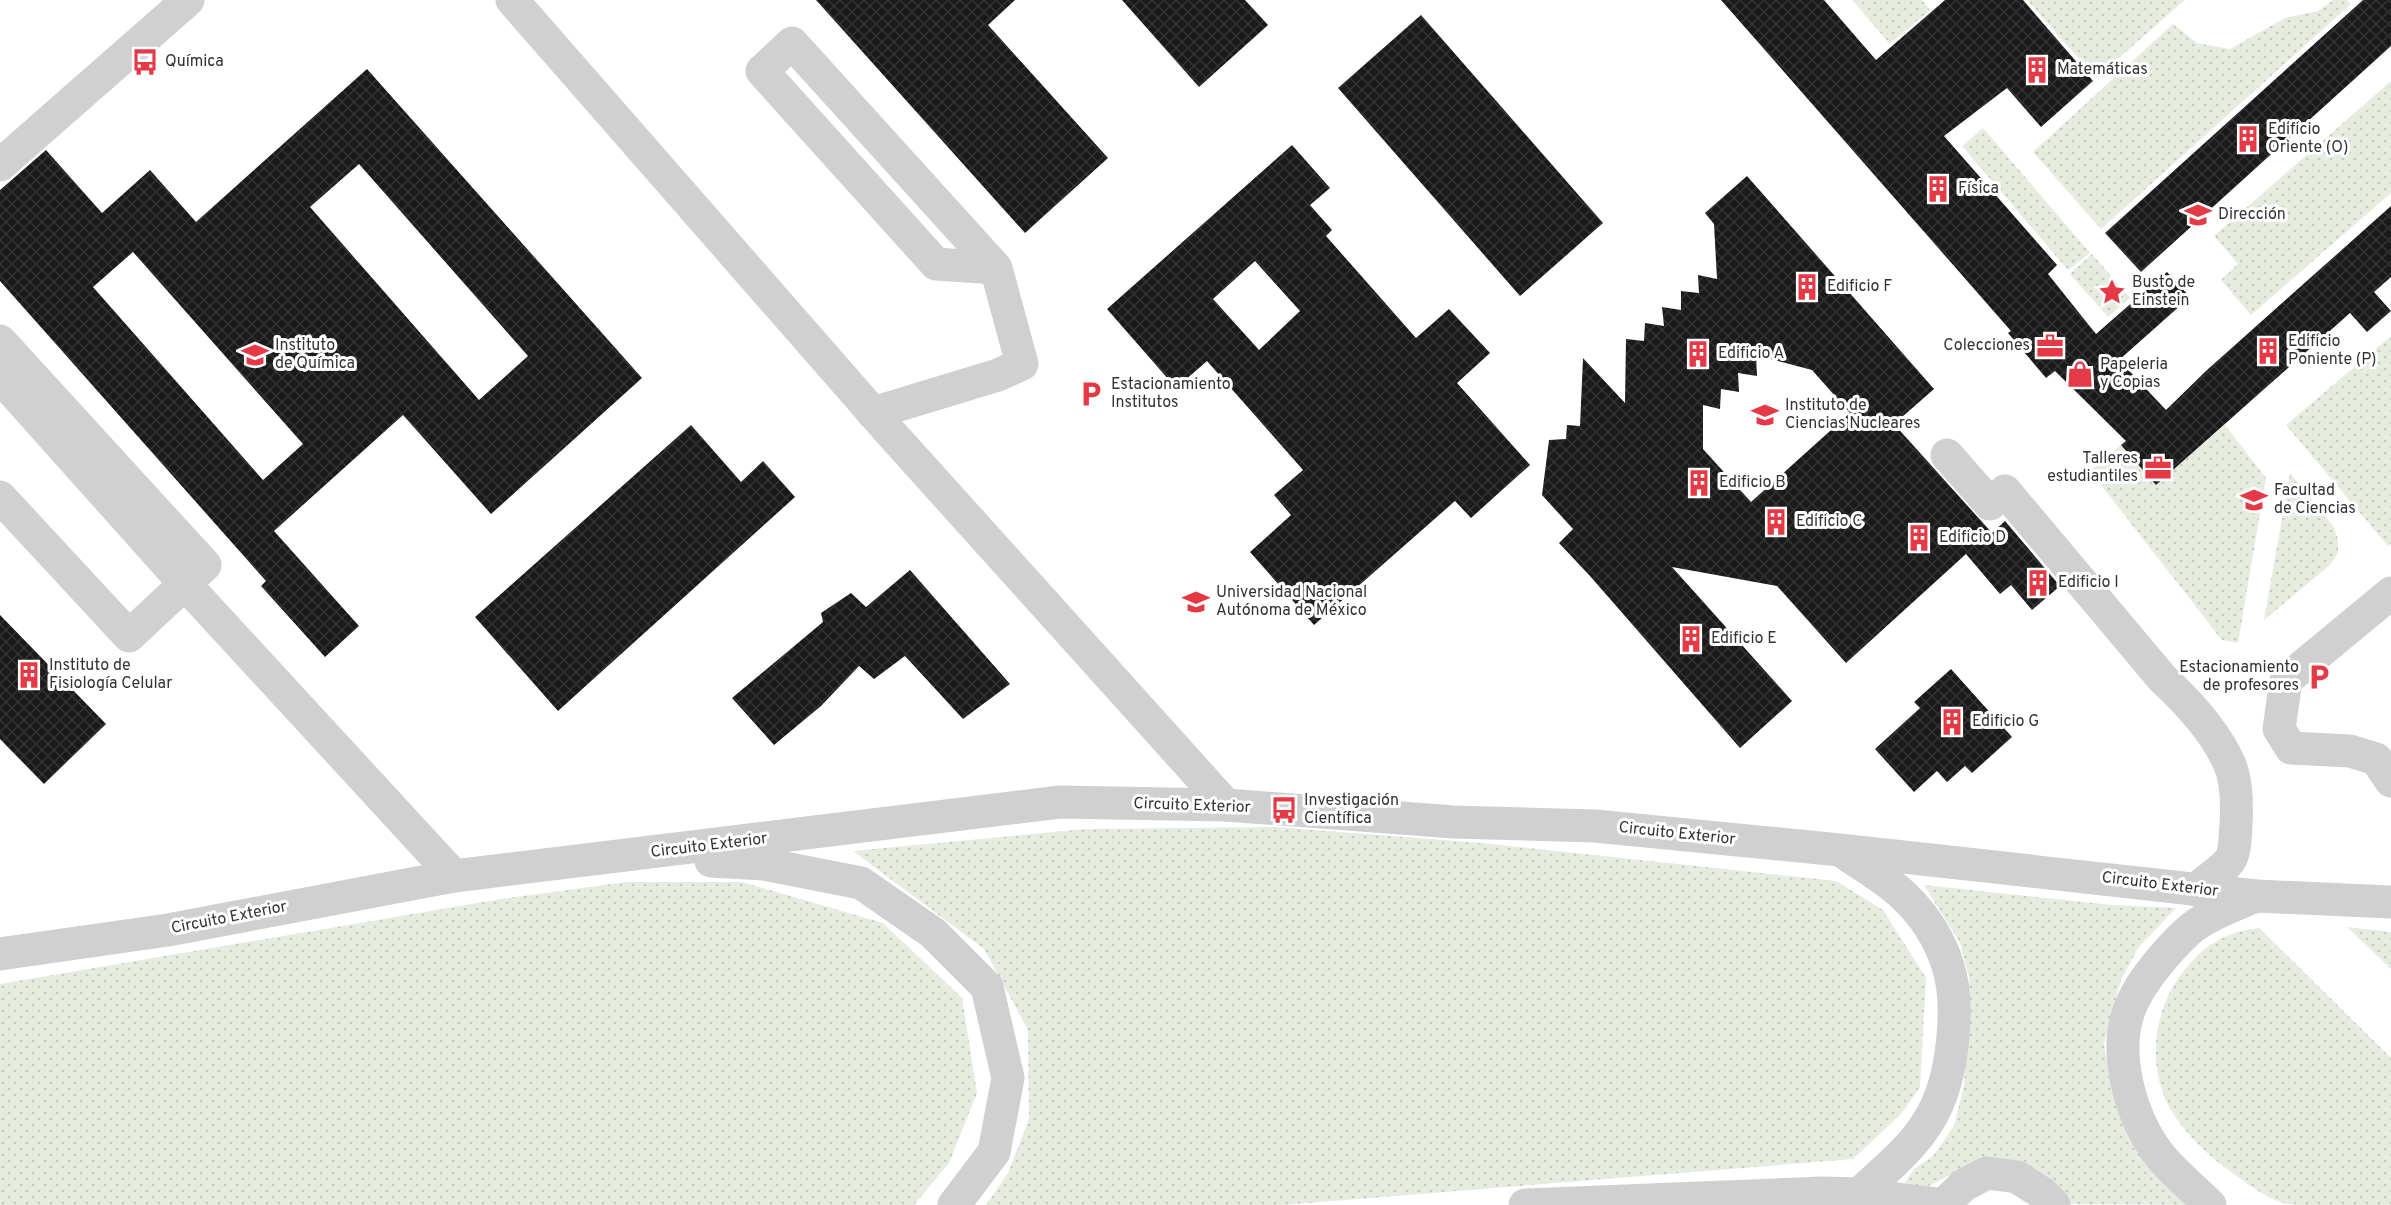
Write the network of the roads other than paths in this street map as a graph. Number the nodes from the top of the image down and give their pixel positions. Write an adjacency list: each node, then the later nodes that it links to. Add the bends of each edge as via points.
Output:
1 (512, 0): 7 (street)
2 (176, 4): 3 (street)
3 (0, 165)
4 (996, 268): 4 (street, via 792,43 762,71 936,264); 7 (street, via 1022,364)
5 (0, 341): 10 (street, via 205,565)
6 (0, 377): 10 (street)
7 (873, 413): 13 (street)
8 (1947, 455): 17 (street, via 1990,504 2005,491 2220,746 2231,767 2235,838 2230,859)
9 (0, 497): 10 (street, via 129,636)
10 (185, 584): 16 (street)
11 (2391, 593): 12 (street, via 2286,680 2278,729 2291,748 2350,751 2376,759)
12 (2391, 781)
13 (1226, 805): 14 (street, Circuito Exterior, via 1454,822 1595,826); 15 (street, Circuito Exterior, via 1060,802)
14 (1840, 850): 17 (street, Circuito Exterior); 21 (street, via 1904,896 1931,927 1948,966 1954,1005 1950,1060 1937,1105 1911,1146)
15 (628, 856): 16 (street, Circuito Exterior); 23 (street, via 764,864 861,883 933,933 987,987 1008,1078 994,1152)
16 (454, 876): 20 (street, Circuito Exterior, via 168,930)
17 (2195, 890): 18 (street, Circuito Exterior)
18 (2256, 896): 19 (street, Circuito Exterior); 27 (street, via 2196,925 2176,942 2146,978 2126,1022 2126,1082 2138,1118 2161,1157)
19 (2390, 900)
20 (0, 954)
21 (1838, 1197): 22 (street); 24 (street)
22 (1907, 1203): 25 (street)
23 (954, 1205)
24 (1525, 1205)
25 (1944, 1205): 26 (street, via 1964,1185 1987,1173 2017,1177)
26 (2054, 1205)
27 (2210, 1205)

